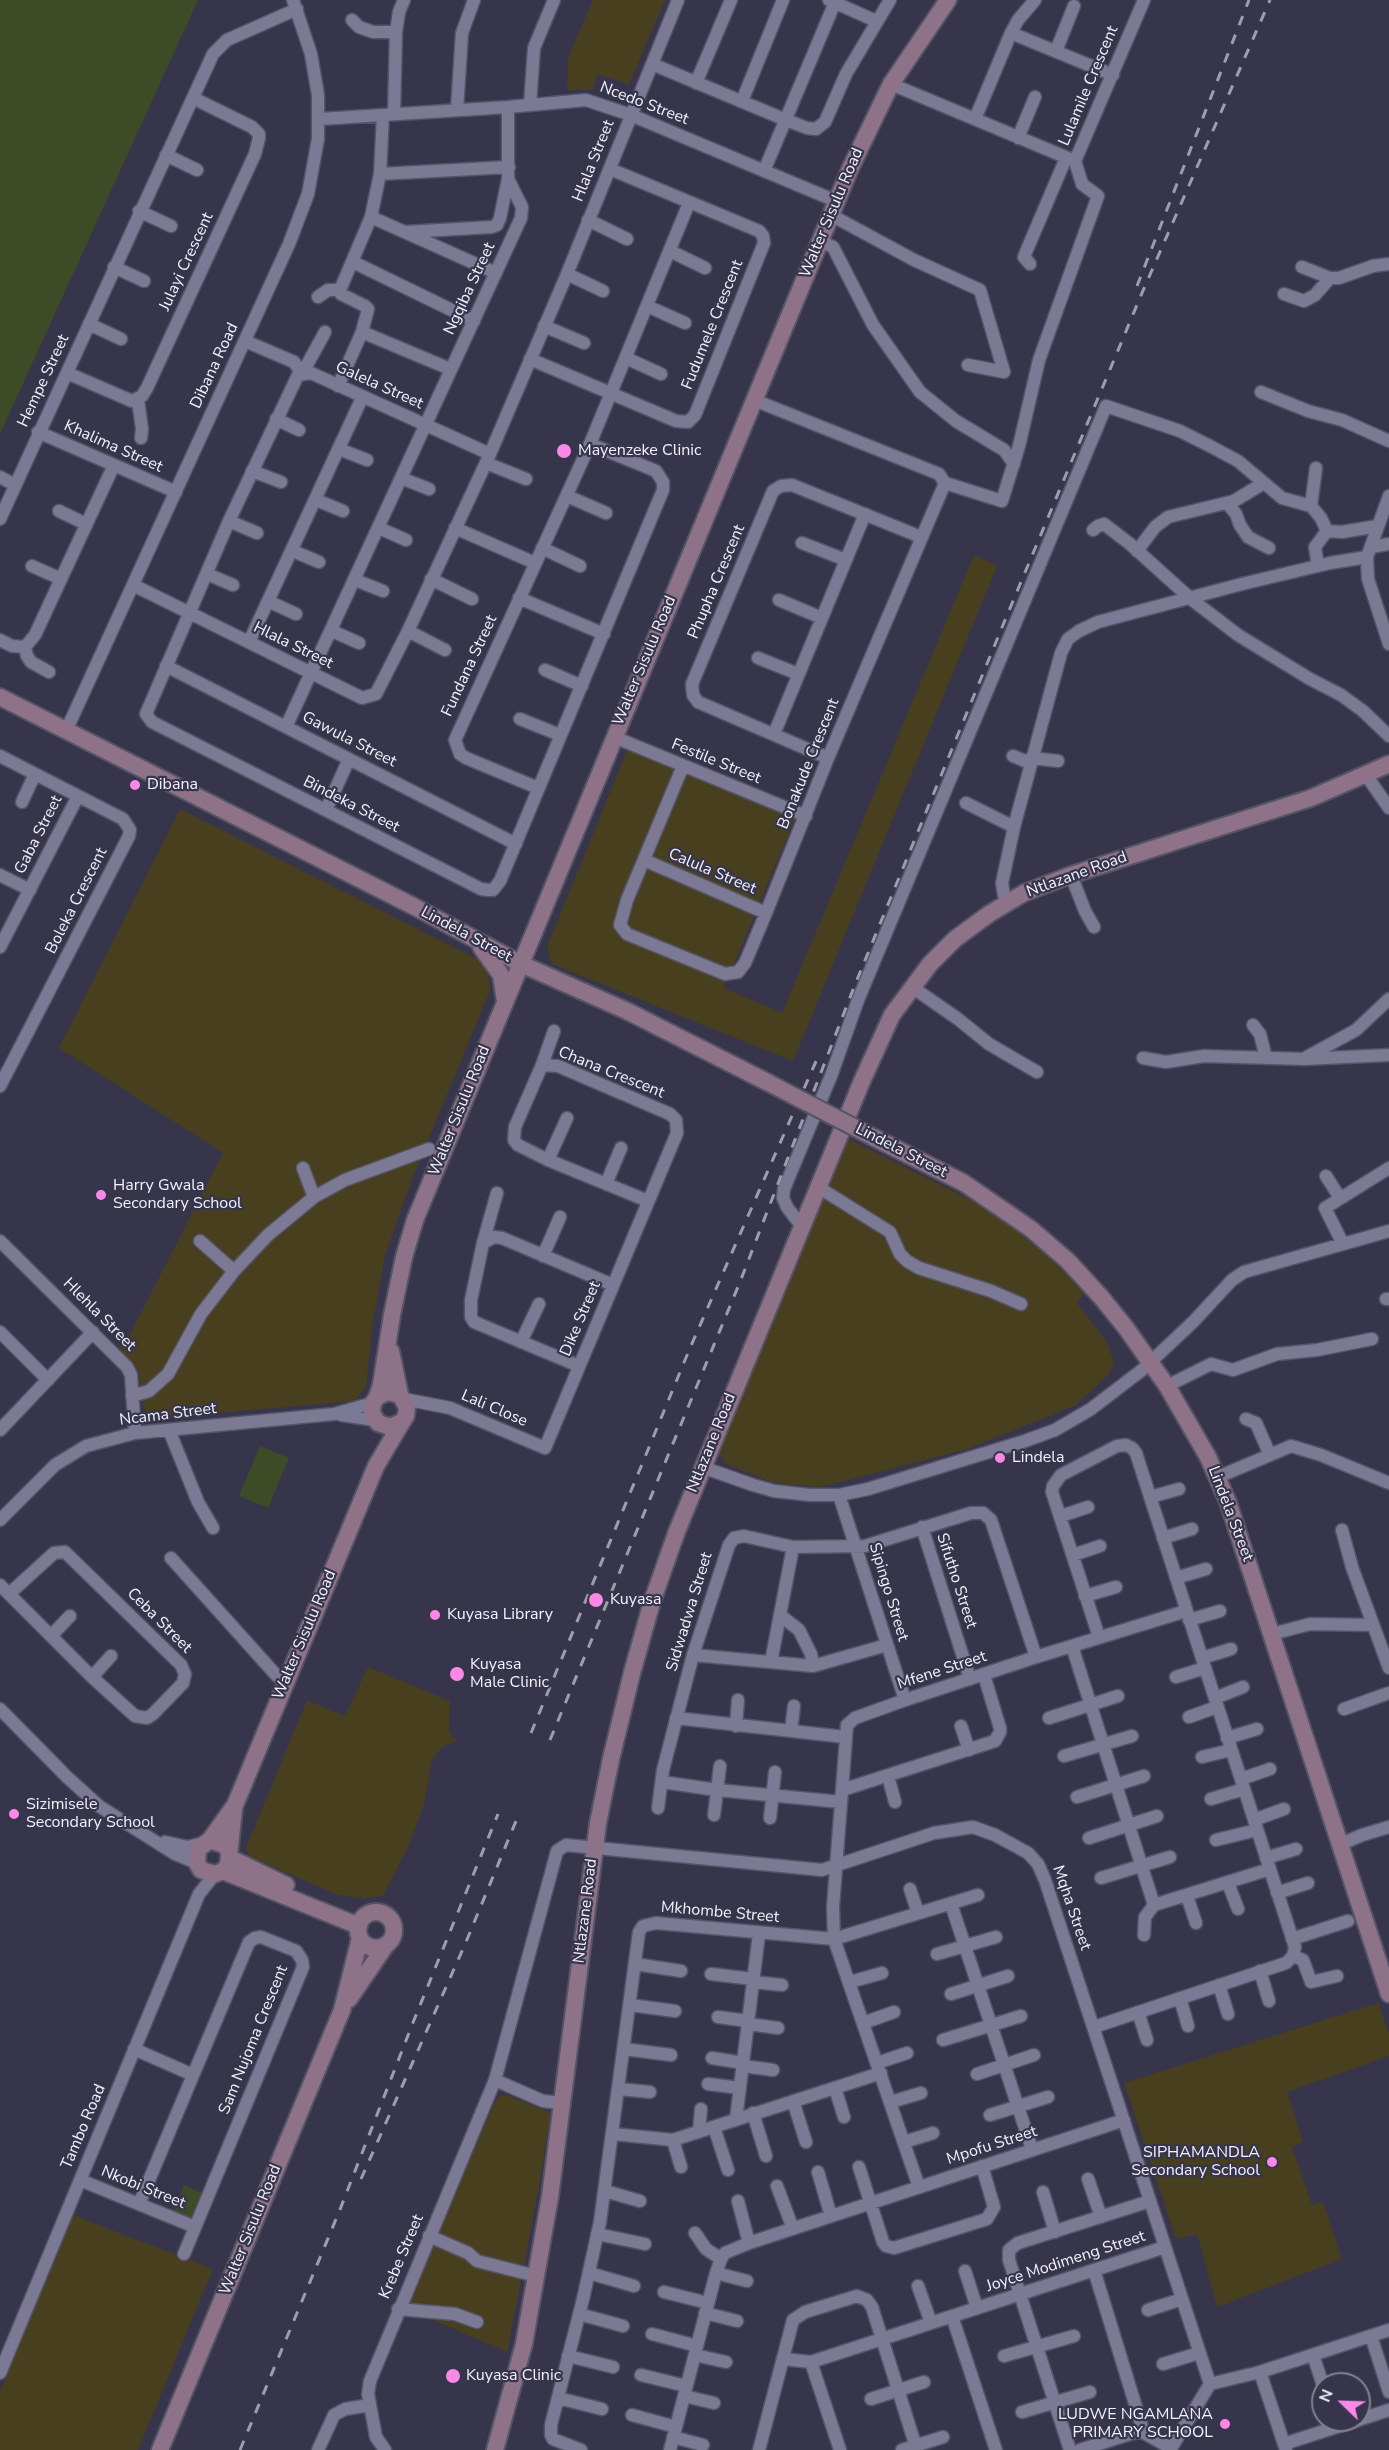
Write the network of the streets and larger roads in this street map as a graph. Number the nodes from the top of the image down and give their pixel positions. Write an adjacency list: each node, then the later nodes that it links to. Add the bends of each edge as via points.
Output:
1 (404, 0): 16 (street)
2 (474, 0): 28 (street, via 462,33)
3 (554, 0): 26 (street, via 534,48)
4 (678, 0): 19 (street, Hlala Street)
5 (731, 0): 21 (street)
6 (783, 0): 25 (street)
7 (890, 0): 15 (street)
8 (948, 0): 22 (street, Walter Sisulu Road)
9 (1035, 0): 17 (street)
10 (1144, 0): 20 (street, Lulamile Crescent)
11 (833, 1): 15 (street); 33 (street)
12 (295, 5): 24 (street, Hempe Street, via 223,42 213,54); 31 (street, Dibana Road, via 317,80)
13 (1074, 6): 18 (street)
14 (352, 20): 16 (street, via 373,32)
15 (876, 21): 33 (street, via 821,127 807,128)
16 (396, 32): 29 (street)
17 (1011, 33): 18 (street); 32 (street)
18 (1056, 51): 20 (street)
19 (652, 64): 21 (street); 30 (street, Hlala Street)
20 (1113, 75): 36 (street, Lulamile Crescent)
21 (696, 83): 25 (street)
22 (891, 84): 32 (street, Lulamile Crescent); 43 (street, Walter Sisulu Road)
23 (1035, 97): 34 (street)
24 (193, 99): 35 (street, Hempe Street); 87 (street, Julayi Crescent, via 252,127 259,134 258,145 147,388)
25 (742, 101): 33 (street)
26 (530, 105): 27 (street, Ncedo Street); 30 (street, Ncedo Street, via 586,100)
27 (508, 107): 28 (street, Ncedo Street); 40 (street, Ngqiba Street)
28 (458, 109): 29 (street, Ncedo Street)
29 (388, 114): 31 (street, Ncedo Street); 41 (street)
30 (631, 114): 37 (street, Hlala Street); 39 (street, Ncedo Street)
31 (320, 119): 74 (street, Dibana Road, via 314,167 301,216)
32 (975, 119): 34 (street, Lulamile Crescent)
33 (786, 120): 39 (street)
34 (1018, 138): 36 (street, Lulamile Crescent)
35 (166, 155): 38 (street); 44 (street, Hempe Street)
36 (1071, 160): 53 (street, via 1024,257); 99 (street, via 1082,184 1098,196 1039,360)
37 (610, 169): 42 (street, Fudumele Crescent); 46 (street, Hlala Street)
38 (197, 170)
39 (764, 171): 43 (street, Ncedo Street)
40 (508, 173): 41 (street); 48 (street, via 497,225); 58 (street, Ngqiba Street, via 522,207 521,218)
41 (380, 174): 45 (street)
42 (689, 203): 51 (street, Fundana Street); 85 (street, Fudumele Crescent, via 759,231 764,239 699,404 692,419 683,422)
43 (833, 208): 50 (street, Walter Sisulu Road); 78 (street, Ncedo Street, via 914,260 980,290 1004,372)
44 (139, 211): 47 (street); 55 (street, Hempe Street)
45 (371, 217): 48 (street); 52 (street)
46 (588, 220): 49 (street, Hlala Street); 59 (street, Hlala Street)
47 (171, 226)
48 (405, 232): 58 (street)
49 (627, 239)
50 (820, 241): 88 (street, Walter Sisulu Road); 99 (street, via 833,247 873,325 920,392 956,421 1004,450)
51 (670, 251): 57 (street); 66 (street, Fundana Street)
52 (352, 262): 62 (street); 67 (street)
53 (1030, 264)
54 (1389, 264): 60 (street)
55 (114, 267): 61 (street); 69 (street, Hempe Street)
56 (1302, 267): 60 (street)
57 (705, 268)
58 (496, 273): 67 (street, Ngqiba Street)
59 (567, 273): 63 (street); 70 (street, Hlala Street)
60 (1330, 278): 64 (street, via 1304,302)
61 (144, 281)
62 (340, 290): 65 (street, via 328,290); 72 (street, via 368,309)
63 (603, 291)
64 (1284, 294)
65 (318, 297)
66 (647, 306): 68 (street); 76 (street, Fundana Street)
67 (474, 321): 79 (street, Ngqiba Street)
68 (685, 323)
69 (89, 324): 73 (street, Hempe Street); 80 (street, Hempe Street)
70 (544, 326): 75 (street); 77 (street, Hlala Street)
71 (325, 332): 81 (street)
72 (362, 332): 79 (street); 83 (street)
73 (121, 339)
74 (245, 341): 81 (street, via 294,362); 111 (street, Dibana Road)
75 (584, 343)
76 (626, 358): 82 (street); 85 (street, Fundana Street)
77 (530, 359): 85 (street, Fudumele Crescent); 97 (street, Hlala Street)
78 (968, 365)
79 (450, 369): 90 (street, Ngqiba Street)
80 (67, 373): 87 (street, via 125,399); 92 (street, Hempe Street)
81 (302, 374): 83 (street, Galela Street, via 311,373); 89 (street, via 295,379)
82 (662, 375)
83 (338, 386): 86 (street, Galela Street)
84 (1261, 392): 94 (street)
85 (611, 395): 95 (street, Fundana Street)
86 (362, 398): 90 (street, Galela Street); 96 (street)
87 (138, 400): 93 (street)
88 (754, 400): 107 (street, via 939,474); 183 (street, Walter Sisulu Road)
89 (276, 419): 91 (street); 102 (street)
90 (425, 425): 97 (street, Galela Street); 104 (street, Ngqiba Street)
91 (299, 430)
92 (38, 432): 100 (street, Khalima Street); 109 (street, Hempe Street)
93 (141, 438)
94 (1389, 441)
95 (590, 444): 112 (street, Fundana Street); 162 (street, Bindeka Street, via 656,471 663,482)
96 (339, 449): 98 (street); 114 (street)
97 (488, 458): 105 (street); 126 (street, Hlala Street)
98 (367, 460)
99 (1014, 464): 107 (street, via 1002,501)
100 (114, 465): 111 (street, Khalima Street); 123 (street)
101 (1316, 468): 116 (street)
102 (252, 471): 106 (street); 122 (street)
103 (0, 477): 109 (street)
104 (401, 478): 110 (street); 125 (street, Ngqiba Street)
105 (526, 479)
106 (281, 482)
107 (945, 483): 130 (street, Bonakude Crescent)
108 (1262, 484): 115 (street); 116 (street, via 1282,498); 239 (street, via 1238,461 1180,431 1106,406 858,1000 784,1189 783,1198)
109 (15, 485): 121 (street, Hempe Street)
110 (429, 489)
111 (176, 492): 149 (street, Dibana Road)
112 (567, 496): 119 (street); 134 (street, Fundana Street)
113 (1389, 496): 124 (street)
114 (316, 500): 118 (street); 136 (street)
115 (1227, 504): 135 (street, via 1248,537); 137 (street, via 1168,517)
116 (1311, 506): 128 (street)
117 (59, 511): 123 (street)
118 (343, 511)
119 (606, 513)
120 (865, 514): 130 (street, Phupha Crescent); 139 (street); 180 (street, Phupha Crescent, via 792,485 773,491 692,684 698,702)
121 (0, 519)
122 (229, 521): 129 (street); 145 (street)
123 (86, 524): 146 (street)
124 (1378, 526): 128 (street); 138 (street)
125 (379, 528): 131 (street); 148 (street, Ngqiba Street)
126 (454, 528): 141 (street); 147 (street, Hlala Street)
127 (1093, 530): 137 (street, via 1104,524)
128 (1327, 531): 144 (street, via 1315,547)
129 (257, 534)
130 (921, 537): 186 (street, Bonakude Crescent)
131 (406, 540)
132 (802, 543): 139 (street)
133 (1389, 544): 138 (street)
134 (542, 548): 141 (street, Fundana Street); 143 (street)
135 (1269, 548)
136 (293, 551): 140 (street); 156 (street)
137 (1137, 551): 154 (street)
138 (1369, 552): 144 (street); 166 (street, via 1368,579)
139 (846, 560): 159 (street)
140 (320, 562)
141 (535, 563): 152 (street, Fundana Street)
142 (32, 566): 146 (street)
143 (580, 566)
144 (1318, 566): 154 (street)
145 (207, 574): 150 (street); 157 (street)
146 (61, 579): 167 (street, via 35,635)
147 (431, 579): 153 (street); 161 (street, Hlala Street)
148 (355, 580): 151 (street); 160 (street, Ngqiba Street)
149 (133, 585): 157 (street, Hlala Street); 179 (street, Dibana Road)
150 (233, 585)
151 (384, 591)
152 (519, 598): 162 (street); 194 (street, Fundana Street, via 458,732 456,745 466,758)
153 (472, 599)
154 (1191, 599): 182 (street, via 1238,635 1341,695); 188 (street, via 1098,622 1068,639)
155 (779, 600): 159 (street)
156 (270, 602): 158 (street); 164 (street)
157 (190, 613): 164 (street, Hlala Street); 170 (street, Bindeka Street)
158 (296, 614)
159 (822, 618): 174 (street)
160 (332, 631): 165 (street); 173 (street, Ngqiba Street)
161 (408, 631): 168 (street); 173 (street, Hlala Street, via 380,688 371,697 362,698)
162 (604, 634): 175 (street, Bindeka Street)
163 (0, 640): 167 (street)
164 (249, 642): 173 (street, Hlala Street)
165 (359, 643)
166 (1389, 644)
167 (25, 647): 172 (street, via 31,662)
168 (445, 650)
169 (758, 658): 174 (street)
170 (166, 666): 178 (street, Gawula Street); 199 (street, Bindeka Street, via 146,714 149,719)
171 (545, 670): 175 (street)
172 (49, 672)
173 (312, 674): 178 (street, Ngqiba Street)
174 (798, 674): 180 (street)
175 (582, 686): 181 (street, Bindeka Street)
176 (0, 697): 179 (street, Lindela Street)
177 (520, 719): 181 (street)
178 (286, 727): 187 (street, Gawula Street)
179 (66, 731): 210 (street, Lindela Street)
180 (774, 734): 186 (street, Phupha Crescent)
181 (560, 735): 194 (street, Bindeka Street)
182 (1389, 736)
183 (614, 737): 191 (street, Festile Street); 212 (street, Walter Sisulu Road)
184 (0, 756): 192 (street, Boleka Crescent)
185 (1013, 756): 188 (street)
186 (828, 758): 200 (street, Bonakude Crescent)
187 (349, 759): 199 (street); 202 (street, Gawula Street)
188 (1031, 761): 189 (street); 201 (street)
189 (1058, 761)
190 (1389, 764): 193 (street, Ntlazane Road)
191 (682, 766): 200 (street, Festile Street); 203 (street, Bonakude Crescent)
192 (35, 774): 195 (street, Boleka Crescent); 196 (street)
193 (1366, 775): 198 (street); 205 (street, Ntlazane Road, via 1311,798)
194 (538, 788): 202 (street, Bindeka Street)
195 (78, 796): 206 (street, Gaba Street); 224 (street, Boleka Crescent, via 123,819 129,826 129,836)
196 (22, 802)
197 (966, 803): 201 (street)
198 (1389, 808)
199 (326, 810): 202 (street, Bindeka Street, via 481,889 493,890 497,886)
200 (806, 816): 208 (street, Bonakude Crescent)
201 (1014, 827): 207 (street, via 1002,883)
202 (516, 844)
203 (644, 861): 208 (street, Calula Street); 208 (street, Bonakude Crescent, via 620,920 627,934 725,974 741,969)
204 (0, 875): 206 (street, Gaba Street)
205 (1071, 875): 209 (street); 213 (street, Ntlazane Road, via 1024,894 980,920 956,939)
206 (30, 890): 211 (street, Gaba Street)
207 (1004, 895)
208 (766, 913)
209 (1094, 927)
210 (476, 941): 212 (street, Lindela Street); 215 (street, via 498,969)
211 (0, 946)
212 (521, 964): 215 (street, Walter Sisulu Road); 255 (street, Lindela Street, bridge, via 627,1011 964,1183 1031,1229 1068,1261 1126,1328)
213 (912, 987): 223 (street, via 989,1044); 233 (street, Ntlazane Road, via 881,1037)
214 (1389, 999): 221 (street, via 1356,1030)
215 (505, 1002): 253 (street, Walter Sisulu Road, via 415,1220)
216 (1253, 1024): 220 (street)
217 (554, 1031): 222 (street, Chana Crescent)
218 (1389, 1055): 221 (street)
219 (1143, 1058): 220 (street, via 1166,1062 1204,1056)
220 (1266, 1058): 221 (street)
221 (1304, 1059)
222 (542, 1065): 228 (street, Chana Crescent, via 515,1127 514,1140); 237 (street, Chana Crescent, via 558,1066 676,1120 677,1133)
223 (1037, 1072)
224 (0, 1086)
225 (567, 1118): 228 (street)
226 (621, 1148): 232 (street)
227 (429, 1149): 235 (street, via 345,1180)
228 (548, 1160): 232 (street, Chana Crescent)
229 (303, 1168): 235 (street)
230 (1389, 1168): 236 (street)
231 (1326, 1176): 236 (street)
232 (606, 1184): 237 (street, Chana Crescent)
233 (818, 1187): 239 (street, Ntlazane Road); 249 (street, via 890,1232 907,1262)
234 (497, 1193): 243 (street)
235 (315, 1197): 246 (street, via 268,1235)
236 (1340, 1198): 244 (street, via 1325,1208)
237 (648, 1201): 247 (street, Dike Street)
238 (560, 1217): 245 (street)
239 (803, 1224): 269 (street, Ntlazane Road)
240 (1389, 1231): 244 (street)
241 (0, 1241): 251 (street, Hlehla Street)
242 (200, 1241): 246 (street)
243 (483, 1243): 245 (street, via 494,1237 502,1238); 254 (street, via 471,1317 474,1322)
244 (1342, 1244): 255 (street, via 1237,1276)
245 (543, 1256): 247 (street)
246 (234, 1271): 259 (street, via 201,1314 168,1374 149,1390)
247 (613, 1285): 256 (street, Dike Street)
248 (539, 1304): 254 (street)
249 (1021, 1304)
250 (0, 1332): 257 (street)
251 (93, 1332): 257 (street); 259 (street, Hlehla Street, via 127,1366)
252 (1372, 1339): 258 (street, via 1278,1354 1233,1370 1211,1364)
253 (389, 1341): 260 (street, Walter Sisulu Road); 261 (street, Walter Sisulu Road)
254 (521, 1342): 256 (street)
255 (1150, 1363): 258 (street, Lindela Street); 273 (street, via 1055,1430 965,1461)
256 (579, 1366): 266 (street, Dike Street)
257 (48, 1380): 263 (street)
258 (1167, 1386): 270 (street, Lindela Street)
259 (132, 1396): 265 (street, Hlehla Street)
260 (403, 1408): 261 (street, via 390,1427); 261 (street, via 388,1392); 266 (street, Lali Close, via 450,1408); 268 (street, Walter Sisulu Road)
261 (376, 1411): 264 (street, Ncama Street); 268 (street, Walter Sisulu Road)
262 (1246, 1419): 267 (street, via 1256,1423)
263 (0, 1430)
264 (169, 1430): 265 (street, Ncama Street); 279 (street, via 198,1503)
265 (135, 1432): 277 (street, Ncama Street, via 86,1446 55,1465)
266 (545, 1448)
267 (1270, 1455): 270 (street); 271 (street, via 1292,1446)
268 (376, 1466): 316 (street, Walter Sisulu Road)
269 (702, 1467): 273 (street, via 774,1491); 369 (street, Ntlazane Road, via 665,1563 632,1673)
270 (1218, 1477): 299 (street, Lindela Street)
271 (1389, 1483)
272 (1179, 1489): 274 (street)
273 (839, 1495): 283 (street, Sipingo Street)
274 (1150, 1497): 276 (street, via 1136,1453 1129,1446 1117,1446 1055,1480 1052,1492); 282 (street)
275 (1088, 1507): 276 (street)
276 (1061, 1516): 286 (street)
277 (0, 1520)
278 (922, 1527): 283 (street, Sidwadwa Street, via 865,1546); 307 (street, Sidwadwa Street, via 977,1511 988,1515); 315 (street, Sifutho Street)
279 (213, 1528)
280 (1192, 1529): 282 (street)
281 (1342, 1530): 298 (street)
282 (1163, 1538): 289 (street)
283 (856, 1545): 284 (street, Sidwadwa Street); 302 (street, Sipingo Street)
284 (793, 1546): 295 (street); 305 (street, Sidwadwa Street, via 744,1536 734,1538)
285 (1100, 1546): 286 (street)
286 (1073, 1555): 293 (street)
287 (171, 1558): 316 (street)
288 (1206, 1569): 289 (street)
289 (1176, 1578): 296 (street)
290 (0, 1585): 292 (street, Ceba Street)
291 (1116, 1587): 293 (street)
292 (9, 1594): 300 (street, Ceba Street); 313 (street, Ceba Street, via 54,1553 64,1552 181,1665 185,1674 183,1683 147,1718 130,1713)
293 (1085, 1596): 301 (street)
294 (1220, 1611): 296 (street, Mfene Street)
295 (780, 1615): 308 (street); 310 (street, via 799,1630)
296 (1188, 1615): 301 (street, Mfene Street); 309 (street)
297 (70, 1616): 300 (street)
298 (1373, 1625): 299 (street, via 1310,1624); 311 (street)
299 (1272, 1634): 368 (street, Lindela Street)
300 (51, 1636): 313 (street, Ceba Street)
301 (1099, 1637): 303 (street, Mfene Street)
302 (887, 1645): 310 (street); 321 (street, Sipingo Street)
303 (1072, 1646): 307 (street, Mfene Street); 323 (street)
304 (1232, 1649): 309 (street)
305 (693, 1655): 308 (street); 328 (street, Sidwadwa Street)
306 (111, 1656): 313 (street)
307 (1036, 1657): 312 (street, Mfene Street)
308 (771, 1662): 310 (street)
309 (1203, 1663): 314 (street); 322 (street)
310 (813, 1666)
311 (1389, 1668)
312 (984, 1675): 315 (street, Mfene Street); 338 (street, via 1000,1732 991,1744)
313 (92, 1677)
314 (1176, 1677)
315 (970, 1679): 321 (street, Mfene Street)
316 (286, 1682): 355 (street, Walter Sisulu Road)
317 (1244, 1688): 322 (street)
318 (1389, 1693): 326 (street)
319 (1118, 1696): 323 (street)
320 (738, 1700): 330 (street)
321 (906, 1700): 335 (street, Mfene Street, via 855,1718 847,1725)
322 (1216, 1702): 327 (street); 337 (street)
323 (1089, 1705): 329 (street); 336 (street)
324 (794, 1706): 333 (street)
325 (0, 1709): 364 (street, via 99,1806)
326 (1344, 1709)
327 (1190, 1717)
328 (676, 1718): 330 (street); 346 (street, Sidwadwa Street)
329 (1049, 1718)
330 (736, 1726): 333 (street)
331 (961, 1726): 338 (street)
332 (1257, 1729): 337 (street)
333 (791, 1731): 335 (street)
334 (1132, 1736): 336 (street)
335 (845, 1737): 351 (street)
336 (1102, 1744): 339 (street); 348 (street)
337 (1229, 1744): 340 (street); 347 (street)
338 (969, 1750): 344 (street)
339 (1064, 1756)
340 (1202, 1757)
341 (720, 1766): 349 (street)
342 (1270, 1769): 347 (street)
343 (775, 1772): 350 (street)
344 (888, 1776): 351 (street); 354 (street)
345 (1144, 1776): 348 (street)
346 (662, 1782): 349 (street); 356 (street, Sidwadwa Street)
347 (1242, 1784): 353 (street); 362 (street)
348 (1116, 1785): 352 (street); 361 (street)
349 (717, 1790): 350 (street); 358 (street)
350 (772, 1795): 351 (street); 360 (street)
351 (841, 1796): 375 (street)
352 (1077, 1797)
353 (1211, 1799)
354 (895, 1802)
355 (235, 1805): 367 (street, Walter Sisulu Road); 373 (street, Walter Sisulu Road)
356 (658, 1808)
357 (1284, 1809): 362 (street)
358 (714, 1815)
359 (1157, 1816): 361 (street)
360 (770, 1818)
361 (1129, 1825): 365 (street); 374 (street)
362 (1255, 1825): 366 (street); 372 (street)
363 (1389, 1827): 368 (street)
364 (149, 1837): 367 (street, via 188,1847); 373 (street, via 175,1854)
365 (1089, 1838)
366 (1216, 1840)
367 (206, 1842): 373 (street, Walter Sisulu Road, via 198,1849); 373 (street, via 224,1845)
368 (1341, 1844): 412 (street, Lindela Street)
369 (595, 1846): 375 (street, Mqha Street, via 822,1870); 443 (street, Krebe Street, via 565,1845 557,1851); 453 (street, Ntlazane Road)
370 (1296, 1849): 372 (street)
371 (1170, 1857): 374 (street)
372 (1268, 1863): 377 (street); 380 (street)
373 (216, 1864): 389 (street); 431 (street, Tambo Road, via 199,1894)
374 (1142, 1866): 376 (street); 384 (street)
375 (836, 1867): 393 (street); 426 (street, Mqha Street, via 959,1827 982,1829 1028,1853 1041,1870)
376 (1101, 1878)
377 (1228, 1883): 382 (street); 385 (street)
378 (1308, 1883): 380 (street)
379 (910, 1889): 386 (street)
380 (1278, 1893): 394 (street)
381 (978, 1895): 383 (street)
382 (1187, 1896): 384 (street); 388 (street)
383 (951, 1904): 386 (street); 396 (street)
384 (1154, 1905): 391 (street, via 1144,1917)
385 (1238, 1909)
386 (918, 1913): 393 (street)
387 (1347, 1921): 394 (street)
388 (1196, 1923)
389 (361, 1927): 395 (street, via 364,1943 375,1948); 395 (street, via 368,1915 379,1913 390,1919 394,1934); 416 (street, Walter Sisulu Road)
390 (759, 1934): 393 (street, Mkhombe Street); 399 (street, Mkhombe Street, via 648,1923 639,1932); 406 (street)
391 (1144, 1935)
392 (996, 1936): 396 (street)
393 (834, 1939): 407 (street)
394 (1292, 1939): 398 (street)
395 (386, 1945): 416 (street, Walter Sisulu Road)
396 (965, 1946): 397 (street); 410 (street)
397 (937, 1954)
398 (1293, 1956): 401 (street, via 1286,1963); 405 (street, via 1303,1960 1311,1982)
399 (635, 1964): 400 (street); 415 (street, Mkhombe Street)
400 (681, 1971)
401 (1260, 1971): 409 (street); 414 (street)
402 (882, 1973): 407 (street)
403 (711, 1974): 406 (street)
404 (1008, 1976): 410 (street)
405 (1337, 1976)
406 (753, 1980): 408 (street); 423 (street)
407 (850, 1982): 424 (street)
408 (782, 1985)
409 (1219, 1985): 413 (street); 420 (street)
410 (978, 1986): 411 (street); 425 (street)
411 (951, 1994)
412 (1389, 1994)
413 (1180, 1998): 419 (street); 427 (street)
414 (1269, 2001)
415 (630, 2005): 417 (street); 432 (street, Mkhombe Street)
416 (342, 2010): 564 (street, Walter Sisulu Road)
417 (675, 2011)
418 (894, 2012): 424 (street)
419 (1138, 2012): 426 (street); 430 (street)
420 (1228, 2014)
421 (1021, 2016): 425 (street)
422 (718, 2017): 423 (street)
423 (748, 2023): 428 (street); 437 (street)
424 (863, 2023): 439 (street)
425 (991, 2026): 429 (street); 438 (street)
426 (1094, 2026): 460 (street, Mqha Street)
427 (1188, 2026)
428 (778, 2028)
429 (943, 2040)
430 (1147, 2040)
431 (134, 2049): 442 (street); 476 (street, Tambo Road)
432 (624, 2049): 434 (street); 447 (street, Mkhombe Street)
433 (907, 2053): 439 (street)
434 (671, 2055)
435 (1034, 2055): 438 (street)
436 (712, 2058): 437 (street)
437 (743, 2064): 440 (street); 445 (street)
438 (1004, 2065): 441 (street); 454 (street)
439 (879, 2068): 446 (street); 452 (street)
440 (773, 2070)
441 (977, 2074)
442 (193, 2075): 484 (street, Sam Nujoma Crescent); 488 (street, Sam Nujoma Crescent, via 249,1942 261,1937 296,1952 303,1967)
443 (495, 2080): 453 (street, via 543,2101); 493 (street, Krebe Street)
444 (708, 2084): 445 (street)
445 (740, 2088): 459 (street)
446 (835, 2088): 451 (street); 458 (street)
447 (619, 2089): 448 (street); 464 (street, Mkhombe Street)
448 (650, 2092)
449 (921, 2093): 452 (street)
450 (1048, 2097): 454 (street)
451 (793, 2101): 456 (street); 466 (street)
452 (891, 2102): 467 (street)
453 (561, 2103): 503 (street, Ntlazane Road)
454 (1017, 2106): 457 (street); 468 (street)
455 (701, 2109): 462 (street)
456 (753, 2113): 459 (street); 469 (street)
457 (990, 2115)
458 (844, 2117)
459 (736, 2119): 461 (street)
460 (1124, 2120): 468 (street, Mpofu Street); 483 (street, Mqha Street)
461 (714, 2127): 462 (street); 473 (street)
462 (699, 2132): 465 (street)
463 (933, 2133): 467 (street)
464 (613, 2134): 465 (street); 479 (street, Mkhombe Street)
465 (673, 2140): 471 (street)
466 (806, 2142)
467 (904, 2142): 478 (street)
468 (1032, 2149): 470 (street, Mpofu Street)
469 (766, 2156)
470 (982, 2166): 478 (street, Mpofu Street); 485 (street, via 994,2207 984,2222 894,2248 883,2242)
471 (681, 2167)
472 (858, 2167): 485 (street)
473 (728, 2170)
474 (818, 2172): 486 (street)
475 (1088, 2179): 487 (street)
476 (80, 2180): 484 (street, Nkobi Street); 538 (street, Tambo Road)
477 (777, 2187): 489 (street)
478 (919, 2187): 485 (street, Mpofu Street)
479 (605, 2191): 481 (street); 492 (street, Mkhombe Street)
480 (1043, 2192): 490 (street)
481 (640, 2201)
482 (738, 2201): 494 (street)
483 (1150, 2201): 487 (street); 496 (street, Mqha Street)
484 (139, 2204): 488 (street, Nkobi Street)
485 (870, 2204): 486 (street, Mpofu Street)
486 (831, 2216): 489 (street, Mpofu Street)
487 (1101, 2217): 490 (street)
488 (195, 2227): 497 (street, Sam Nujoma Crescent)
489 (793, 2229): 494 (street, Mpofu Street)
490 (1055, 2232): 508 (street, via 1009,2250)
491 (695, 2233): 498 (street, via 706,2249)
492 (597, 2234): 495 (street); 501 (street, Mkhombe Street)
493 (429, 2236): 503 (street, via 477,2261); 512 (street, Krebe Street)
494 (749, 2243): 498 (street, Mpofu Street, via 730,2250)
495 (645, 2244)
496 (1165, 2247): 499 (street, Joyce Modimeng Street); 509 (street, Mqha Street)
497 (184, 2254)
498 (721, 2259): 502 (street)
499 (1094, 2270): 508 (street, Joyce Modimeng Street); 557 (street)
500 (965, 2271): 511 (street, Joyce Modimeng Street)
501 (589, 2273): 505 (street); 514 (street, Mkhombe Street)
502 (716, 2273): 504 (street); 510 (street)
503 (536, 2276): 567 (street, Ntlazane Road, via 524,2344)
504 (747, 2281)
505 (634, 2286)
506 (918, 2286): 518 (street)
507 (664, 2292): 510 (street)
508 (1021, 2294): 511 (street, Joyce Modimeng Street); 525 (street)
509 (1182, 2299): 513 (street); 527 (street, Mqha Street)
510 (706, 2308): 517 (street); 526 (street)
511 (977, 2308): 515 (street, Joyce Modimeng Street)
512 (398, 2309): 516 (street, via 455,2314); 550 (street, Krebe Street, via 370,2380)
513 (1148, 2310)
514 (579, 2314): 519 (street); 529 (street, Mkhombe Street)
515 (952, 2316): 518 (street, Joyce Modimeng Street); 572 (street)
516 (477, 2322)
517 (737, 2322)
518 (931, 2323): 524 (street, Joyce Modimeng Street)
519 (622, 2326)
520 (1389, 2330): 523 (street)
521 (652, 2334): 526 (street)
522 (1074, 2336): 525 (street)
523 (1371, 2336): 528 (street); 545 (street)
524 (881, 2339): 531 (street, via 870,2304 857,2296 796,2317); 533 (street, Joyce Modimeng Street); 543 (street)
525 (1038, 2347): 530 (street); 548 (street)
526 (696, 2351): 532 (street); 542 (street)
527 (1199, 2353): 534 (street); 541 (street, Mqha Street)
528 (1313, 2355): 536 (street); 537 (street)
529 (568, 2356): 535 (street); 546 (street, Mkhombe Street)
530 (1004, 2356)
531 (783, 2359): 533 (street, Joyce Modimeng Street); 569 (street)
532 (726, 2362)
533 (811, 2362): 570 (street)
534 (1163, 2364)
535 (612, 2367)
536 (1260, 2372): 541 (street); 561 (street)
537 (1319, 2372)
538 (0, 2373)
539 (641, 2375): 542 (street)
540 (924, 2382): 543 (street)
541 (1210, 2384): 563 (street)
542 (685, 2391): 549 (street); 559 (street)
543 (898, 2391): 547 (street); 562 (street)
544 (1090, 2392): 548 (street)
545 (1389, 2392)
546 (558, 2398): 551 (street); 568 (street, Mkhombe Street, via 551,2435 557,2442)
547 (871, 2399)
548 (1056, 2402): 553 (street); 573 (street)
549 (714, 2403)
550 (370, 2405): 565 (street, via 334,2415); 566 (street, Krebe Street, via 376,2437)
551 (602, 2409)
552 (1389, 2410): 555 (street)
553 (1022, 2412)
554 (632, 2415): 559 (street)
555 (1371, 2415)
556 (1318, 2432): 561 (street)
557 (1143, 2433): 563 (street); 574 (street, via 1129,2433)
558 (943, 2437): 562 (street)
559 (673, 2438): 560 (street)
560 (704, 2445)
561 (1285, 2447)
562 (916, 2448): 571 (street)
563 (1170, 2449)
564 (160, 2450)
565 (318, 2450)
566 (385, 2450)
567 (495, 2450)
568 (581, 2450)
569 (759, 2450)
570 (840, 2450)
571 (902, 2450)
572 (996, 2450)
573 (1070, 2450)
574 (1080, 2450)

